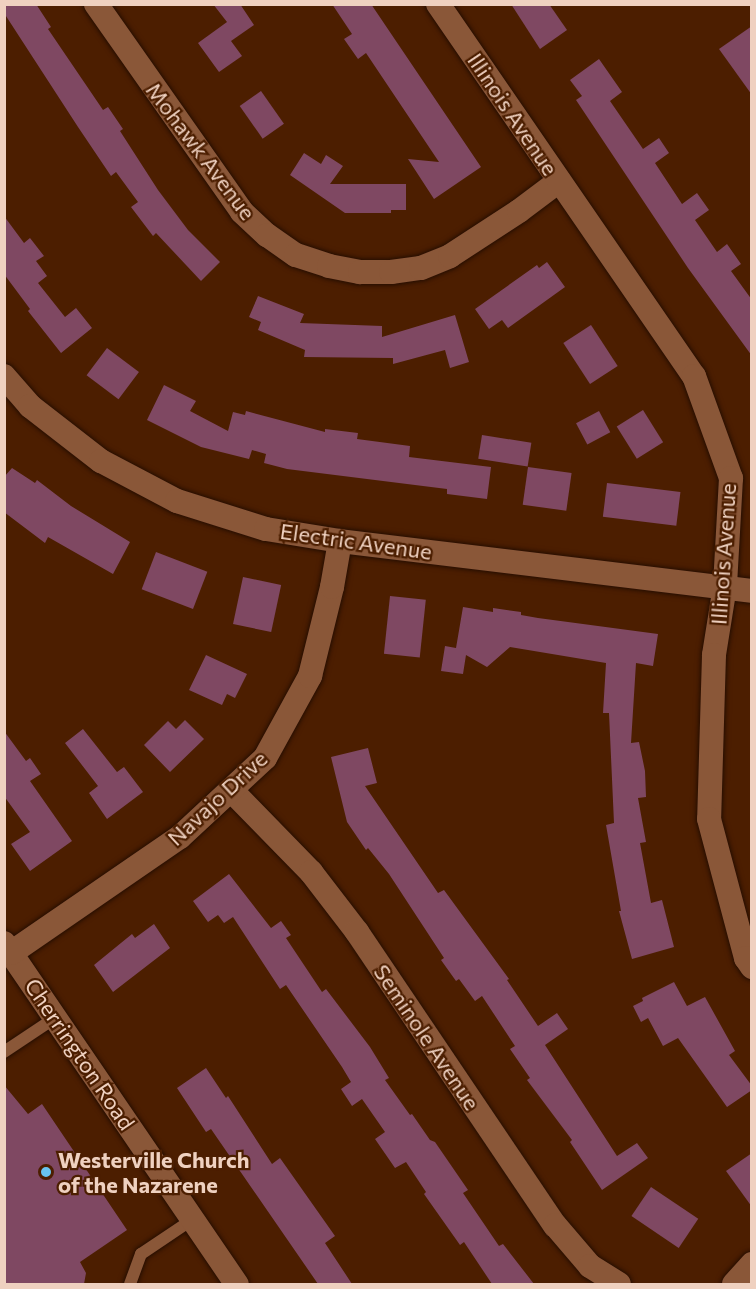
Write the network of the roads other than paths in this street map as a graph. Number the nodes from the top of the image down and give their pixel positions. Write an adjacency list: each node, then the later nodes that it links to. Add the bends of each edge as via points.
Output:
1 (96, 4): 3 (street, Mohawk Avenue, via 242,212 296,255 360,272 421,267 450,256)
2 (438, 4): 3 (street, Illinois Avenue)
3 (559, 181): 6 (street, Illinois Avenue, via 694,376 731,478)
4 (4, 376): 5 (street, Electric Avenue, via 30,406 101,461 177,501 266,529)
5 (340, 541): 6 (street, Electric Avenue); 8 (street, Navajo Drive, via 310,676 265,758)
6 (725, 586): 7 (street, Electric Avenue); 10 (street, Illinois Avenue, via 714,655 709,819)
7 (752, 591)
8 (231, 790): 9 (street, Navajo Drive, via 180,837); 17 (street, Seminole Avenue, via 311,872 350,924 555,1226 590,1266)
9 (8, 948): 11 (street, Cherrington Road)
10 (752, 968)
11 (55, 1018): 12 (lane); 13 (street, Cherrington Road)
12 (4, 1052)
13 (193, 1219): 15 (lane, via 141,1254); 16 (street, Cherrington Road)
14 (752, 1264): 18 (street)
15 (130, 1284)
16 (237, 1284)
17 (619, 1284)
18 (734, 1284)

